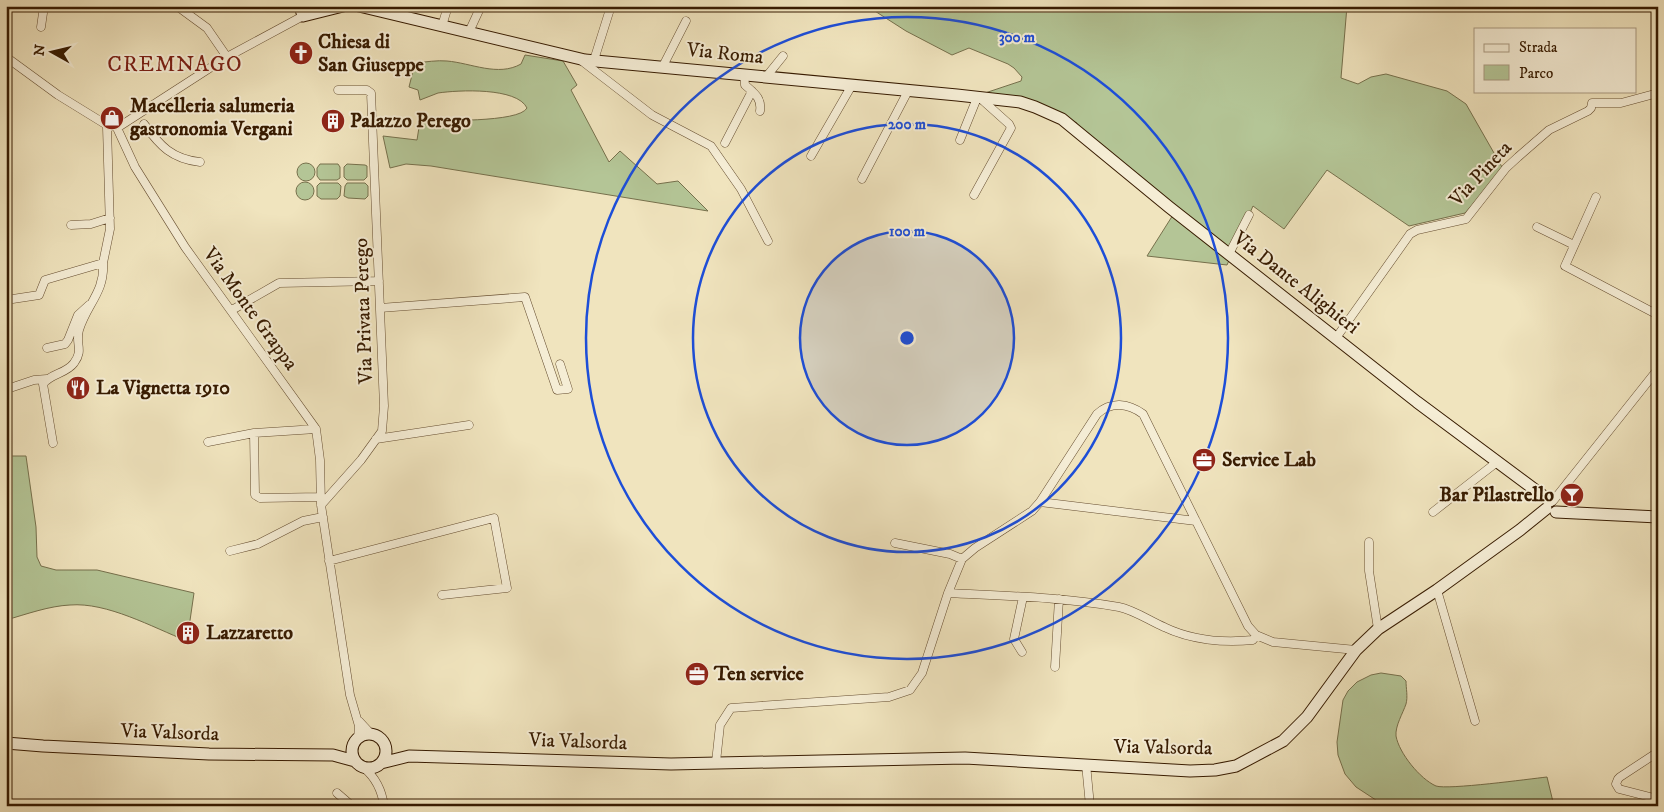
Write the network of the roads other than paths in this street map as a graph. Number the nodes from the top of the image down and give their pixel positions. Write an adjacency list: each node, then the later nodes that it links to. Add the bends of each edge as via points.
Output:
1 (44, 6): 12 (street)
2 (177, 6): 16 (street, via 207,28)
3 (343, 6): 9 (street)
4 (359, 6): 8 (street, Via Roma)
5 (448, 6): 11 (street)
6 (480, 6): 13 (street)
7 (611, 6): 18 (street)
8 (388, 10): 11 (street, Via Roma)
9 (301, 11): 16 (street, via 277,31)
10 (686, 21): 19 (street)
11 (442, 26): 13 (street, Via Roma)
12 (41, 27)
13 (470, 32): 17 (street, Via Roma)
14 (783, 56): 21 (street)
15 (6, 57): 31 (street)
16 (228, 57): 32 (street)
17 (578, 58): 18 (street, Via Roma); 44 (street, via 652,116 711,146 741,189)
18 (594, 60): 19 (street, Via Roma)
19 (663, 66): 20 (street, Via Roma)
20 (744, 74): 21 (street, Via Roma); 24 (street, via 745,85)
21 (766, 77): 22 (street, Via Roma)
22 (852, 85): 25 (street, Via Roma); 35 (street)
23 (338, 90): 48 (street, Via Privata Perego, via 367,90 371,93)
24 (752, 91): 29 (street, via 758,96); 34 (street)
25 (908, 91): 27 (street, Via Roma); 37 (street)
26 (1658, 93): 54 (street, Via Pineta, via 1620,103 1592,103 1588,111 1549,130 1506,168 1466,219 1410,234)
27 (979, 98): 28 (street, Via Roma, via 1020,102); 33 (street); 38 (street, via 1011,128)
28 (1035, 107): 46 (street, Via Dante Alighieri, via 1062,119)
29 (760, 111)
30 (144, 124): 36 (street, via 164,149 187,160)
31 (107, 126): 32 (street); 41 (street)
32 (117, 128): 52 (street, Via Monte Grappa, via 154,199)
33 (960, 140)
34 (724, 143)
35 (811, 156)
36 (200, 162)
37 (862, 179)
38 (974, 195)
39 (1596, 197): 45 (street)
40 (1250, 215): 46 (street)
41 (110, 218): 42 (street, via 91,224); 47 (street)
42 (71, 225)
43 (1538, 227): 45 (street)
44 (768, 241)
45 (1574, 245): 53 (street, via 1564,266)
46 (1229, 254): 54 (street, Via Dante Alighieri)
47 (103, 263): 49 (street, via 45,280 39,294); 50 (street, via 104,276)
48 (379, 281): 51 (street, Via Privata Perego); 52 (street, via 279,284)
49 (6, 300)
50 (92, 302): 55 (street, via 78,315 68,340); 58 (street, via 79,331 80,351 75,362 68,370)
51 (380, 308): 56 (street, via 525,297 556,390 568,389); 63 (street, Via Privata Perego, via 384,406 382,432)
52 (232, 310): 61 (street, Via Monte Grappa)
53 (1658, 314)
54 (1336, 338): 66 (street, Via Dante Alighieri)
55 (47, 348)
56 (560, 364)
57 (1658, 369): 69 (street)
58 (47, 379): 59 (street); 65 (street, via 42,387)
59 (7, 389)
60 (469, 425): 63 (street)
61 (316, 429): 62 (street); 67 (street, Via Monte Grappa)
62 (254, 433): 64 (street); 67 (street, via 257,498)
63 (376, 439): 67 (street, Via Privata Perego, via 361,460)
64 (208, 442)
65 (53, 443)
66 (1497, 462): 69 (street, Via Dante Alighieri); 70 (street)
67 (321, 501): 72 (street, Via Monte Grappa)
68 (1040, 502): 73 (street); 73 (street, via 1097,414 1105,406 1118,405 1133,407 1143,414); 77 (street)
69 (1552, 506): 71 (street, via 1580,512); 79 (street, Via Valsorda)
70 (1433, 512)
71 (1658, 516)
72 (323, 517): 76 (street, via 303,521 258,544); 78 (street, Via Monte Grappa)
73 (1196, 521): 85 (street, via 1248,626)
74 (1369, 542): 84 (street, via 1369,571)
75 (895, 543): 77 (street, via 950,554)
76 (230, 551)
77 (962, 560): 80 (street)
78 (329, 561): 81 (street, via 494,518 507,588); 89 (street, Via Monte Grappa, via 350,699)
79 (1437, 590): 84 (street, Via Valsorda); 90 (street)
80 (948, 593): 82 (street); 98 (street, via 922,673 910,690 889,697 731,708 720,725)
81 (442, 595)
82 (1022, 597): 83 (street); 87 (street, via 1014,639)
83 (1060, 599): 85 (street, via 1122,607 1192,638 1239,642 1253,640); 88 (street)
84 (1378, 629): 86 (street, Via Valsorda)
85 (1256, 635): 86 (street, via 1273,642)
86 (1356, 650): 100 (street, Via Valsorda, via 1307,717 1284,741 1236,766 1190,771)
87 (1022, 652)
88 (1055, 667)
89 (357, 719): 91 (street, Via Monte Grappa); 92 (street, Via Monte Grappa, via 359,726)
90 (1475, 721)
91 (371, 734): 92 (street); 94 (street)
92 (355, 742): 96 (street, Via Valsorda); 101 (street, via 353,756)
93 (6, 743): 96 (street, Via Valsorda, via 209,754)
94 (384, 744): 97 (street, Via Valsorda); 99 (street, via 386,754)
95 (1658, 752): 105 (street, via 1620,777 1616,784 1619,789)
96 (333, 755): 101 (street, Via Valsorda)
97 (409, 756): 98 (street, Via Valsorda, via 671,764); 99 (street, Via Valsorda)
98 (716, 762): 100 (street, Via Valsorda, via 965,758)
99 (381, 764): 101 (street, via 375,767); 102 (street, via 376,771)
100 (1086, 764): 108 (street)
101 (360, 765): 102 (street)
102 (376, 782): 107 (street, via 383,795)
103 (337, 793): 106 (street)
104 (350, 794): 106 (street)
105 (1658, 798)
106 (349, 804)
107 (384, 806)
108 (1090, 806)

